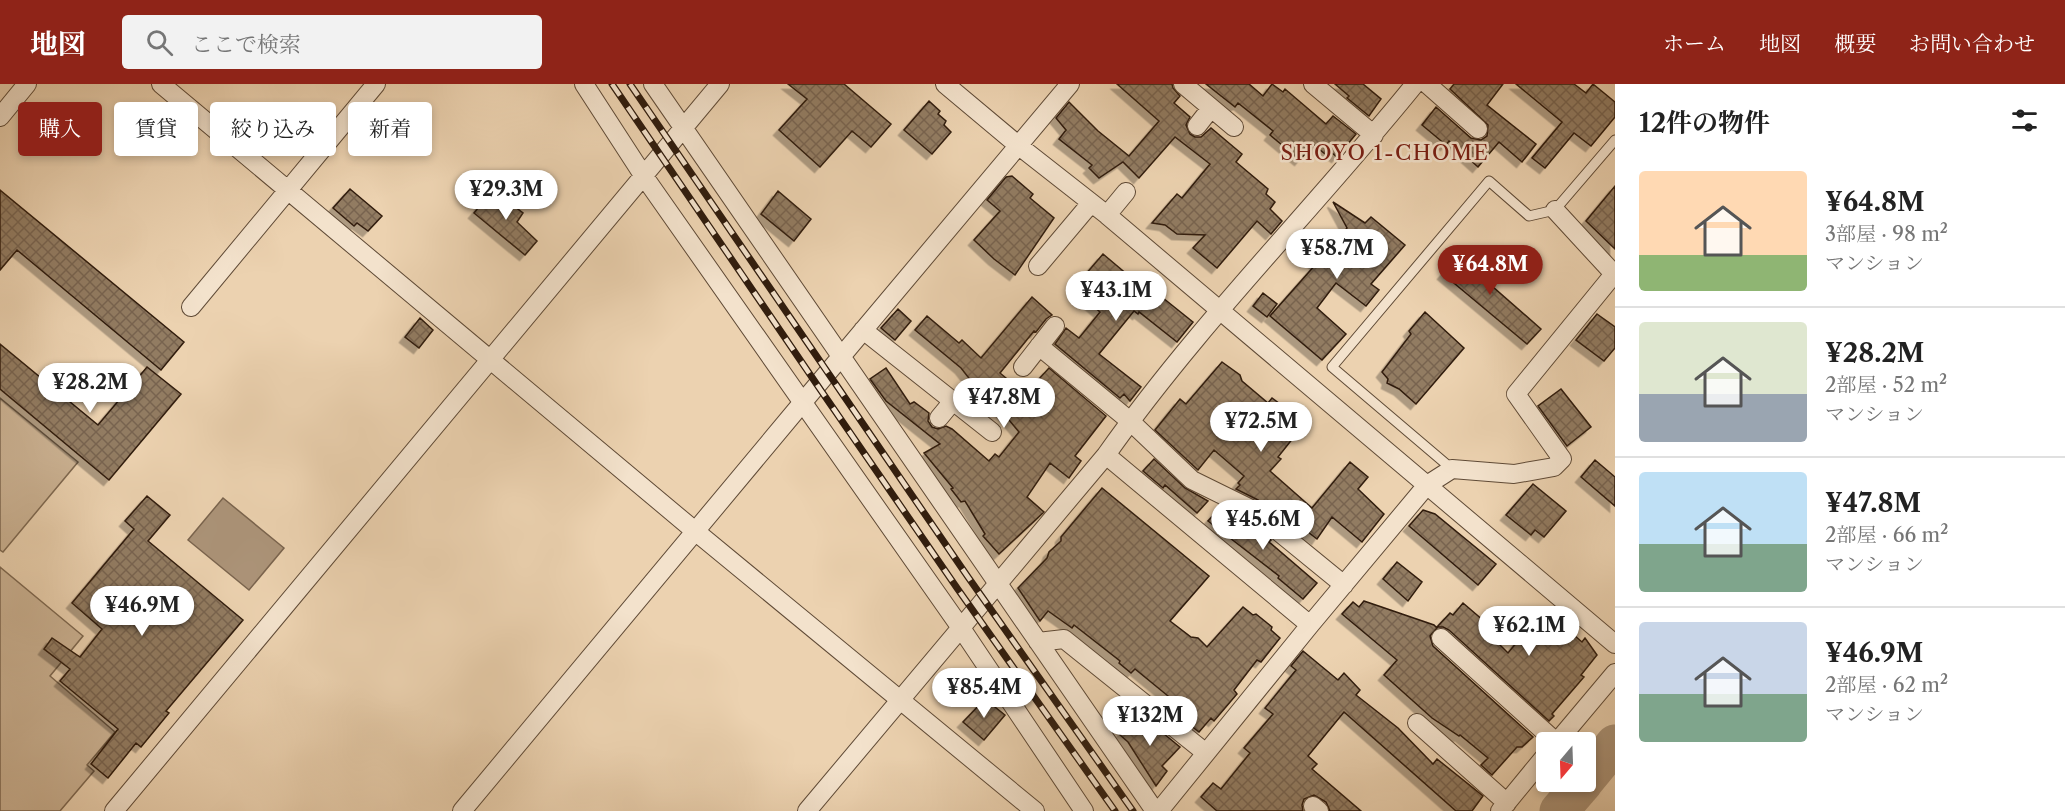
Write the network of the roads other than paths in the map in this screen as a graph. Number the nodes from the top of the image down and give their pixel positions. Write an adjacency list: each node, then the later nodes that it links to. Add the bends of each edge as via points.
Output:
1 (27, 84): 14 (street)
2 (161, 84): 23 (street)
3 (376, 84): 23 (street)
4 (584, 84): 22 (street)
5 (653, 84): 17 (street)
6 (720, 84): 17 (street)
7 (945, 84): 21 (street)
8 (1070, 84): 21 (street)
9 (1183, 84): 13 (street)
10 (1313, 84): 19 (street)
11 (1415, 84): 19 (street)
12 (1427, 84): 18 (street)
13 (1211, 108): 15 (street); 16 (street)
14 (0, 117)
15 (1197, 126)
16 (1234, 127)
17 (682, 128): 22 (street); 34 (street)
18 (1478, 129)
19 (1374, 135): 30 (street)
20 (1615, 140): 26 (lane)
21 (1018, 146): 25 (street); 32 (street)
22 (644, 175): 35 (street); 38 (street)
23 (287, 190): 29 (street); 35 (street)
24 (1126, 192): 27 (street)
25 (1091, 203): 27 (street); 28 (street)
26 (1555, 210): 43 (street, via 1614,274 1516,394 1562,459 1554,467 1514,474); 43 (lane, via 1529,216 1489,181 1332,367)
27 (1107, 215): 30 (street)
28 (1038, 266)
29 (191, 307)
30 (1220, 311): 40 (street); 44 (street)
31 (1054, 326): 33 (street)
32 (863, 330): 34 (street); 37 (street)
33 (1039, 346): 36 (street); 40 (street)
34 (841, 357): 38 (street); 46 (street)
35 (489, 359): 45 (street); 61 (street)
36 (1023, 367)
37 (953, 401): 39 (street); 41 (street)
38 (802, 402): 45 (street); 49 (street)
39 (939, 418)
40 (1130, 421): 42 (street); 47 (street, via 1192,480 1251,509)
41 (992, 432)
42 (1106, 455): 46 (street); 48 (street)
43 (1452, 469): 44 (street)
44 (1427, 484): 47 (street); 52 (street)
45 (695, 531): 54 (street); 62 (street)
46 (997, 583): 49 (street); 51 (street)
47 (1344, 585): 48 (street)
48 (1310, 625): 58 (street)
49 (962, 628): 54 (street); 65 (street)
50 (1441, 638): 56 (street)
51 (1038, 642): 58 (street, via 1064,639); 66 (street)
52 (1615, 644)
53 (1615, 673): 57 (street)
54 (900, 699): 63 (street); 64 (street)
55 (1417, 723): 60 (street)
56 (1546, 732)
57 (1565, 732)
58 (1206, 753): 66 (street)
59 (1536, 767): 60 (street)
60 (1503, 807)
61 (114, 811)
62 (462, 811)
63 (807, 811)
64 (1035, 811)
65 (1084, 811)
66 (1157, 811)

